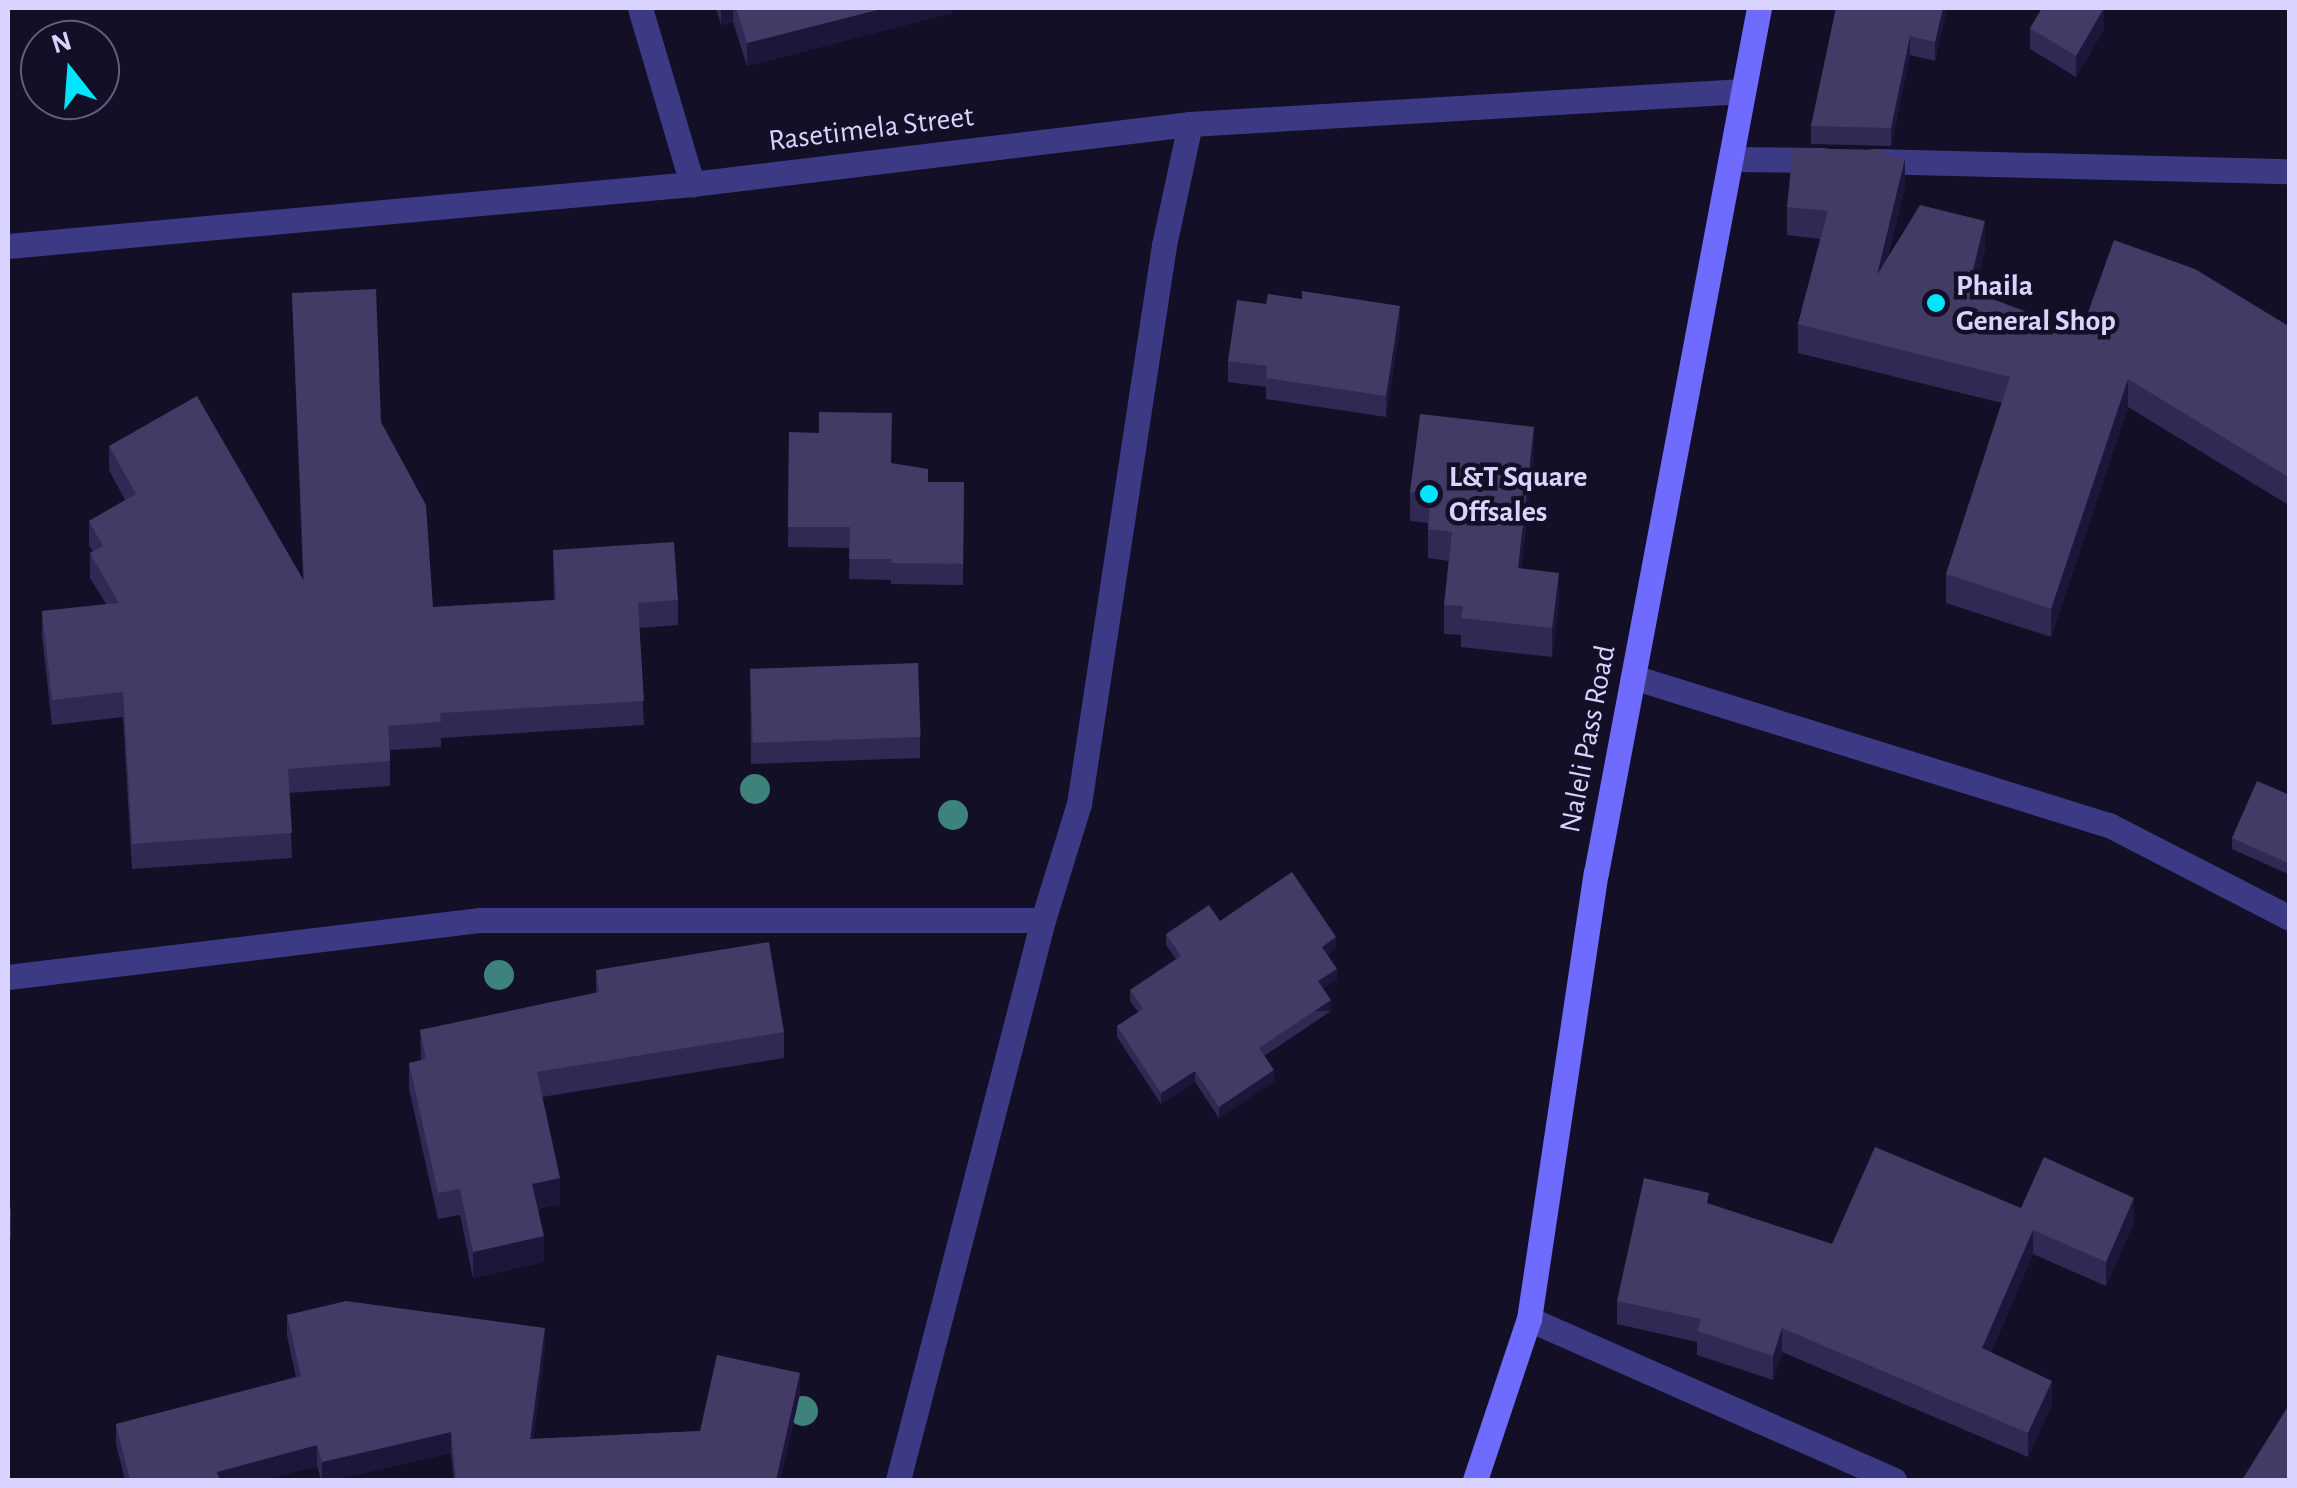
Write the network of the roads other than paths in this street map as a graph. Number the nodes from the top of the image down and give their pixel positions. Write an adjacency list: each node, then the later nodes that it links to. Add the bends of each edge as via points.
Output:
1 (640, 8): 7 (street)
2 (1759, 8): 3 (main road, Naleli Pass Road)
3 (1743, 91): 4 (street, Rasetimela Street); 5 (main road, Naleli Pass Road)
4 (1190, 124): 7 (street, Rasetimela Street); 11 (street, via 1164,244 1079,804)
5 (1733, 159): 6 (street); 9 (main road, Naleli Pass Road)
6 (2290, 171)
7 (692, 184): 8 (street, Rasetimela Street)
8 (8, 246)
9 (1633, 678): 10 (street, via 2110,824); 13 (main road, Naleli Pass Road, via 1596,873)
10 (2290, 918)
11 (1042, 920): 12 (street, via 479,920); 14 (street)
12 (8, 977)
13 (1529, 1319): 15 (main road, Naleli Pass Road); 16 (street)
14 (898, 1480)
15 (1475, 1480)
16 (1894, 1480)

